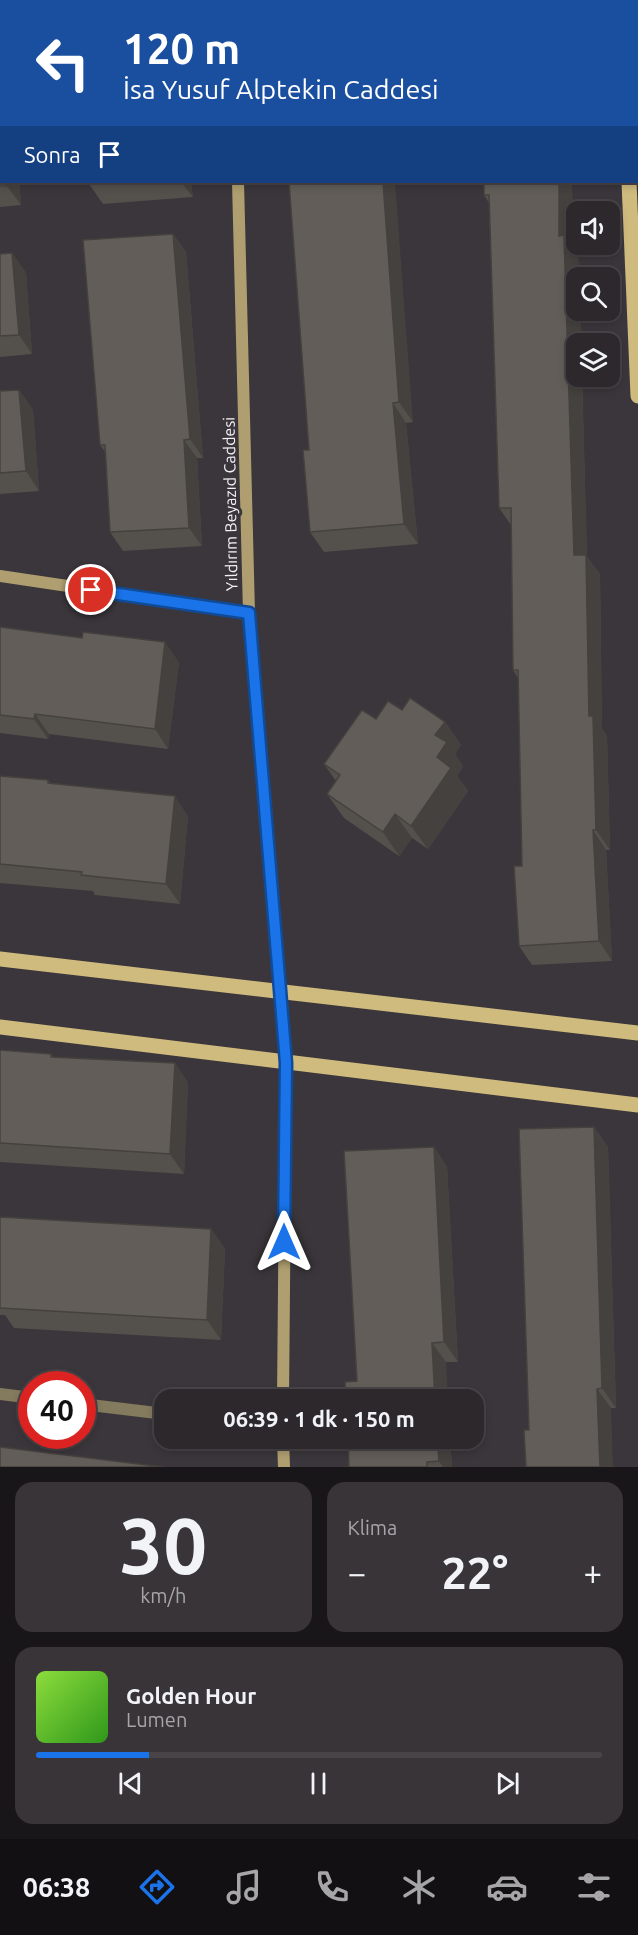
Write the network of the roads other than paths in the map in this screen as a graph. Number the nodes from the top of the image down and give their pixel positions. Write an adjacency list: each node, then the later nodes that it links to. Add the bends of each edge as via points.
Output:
1 (238, 183): 5 (street, Yıldırım Beyazıd Caddesi)
2 (629, 183): 3 (main road)
3 (638, 396)
4 (0, 576): 5 (street)
5 (249, 613): 7 (street, Yıldırım Beyazıd Caddesi)
6 (0, 959): 7 (main road)
7 (280, 991): 9 (main road); 10 (street, Yıldırım Beyazıd Caddesi)
8 (0, 1026): 10 (main road)
9 (638, 1033)
10 (286, 1063): 11 (main road); 12 (street, Yıldırım Beyazıd Caddesi)
11 (638, 1105)
12 (283, 1389)
13 (0, 1394): 14 (street)
14 (18, 1396)
15 (96, 1406): 16 (street)
16 (154, 1412)
17 (284, 1449): 18 (street)
18 (285, 1467)

